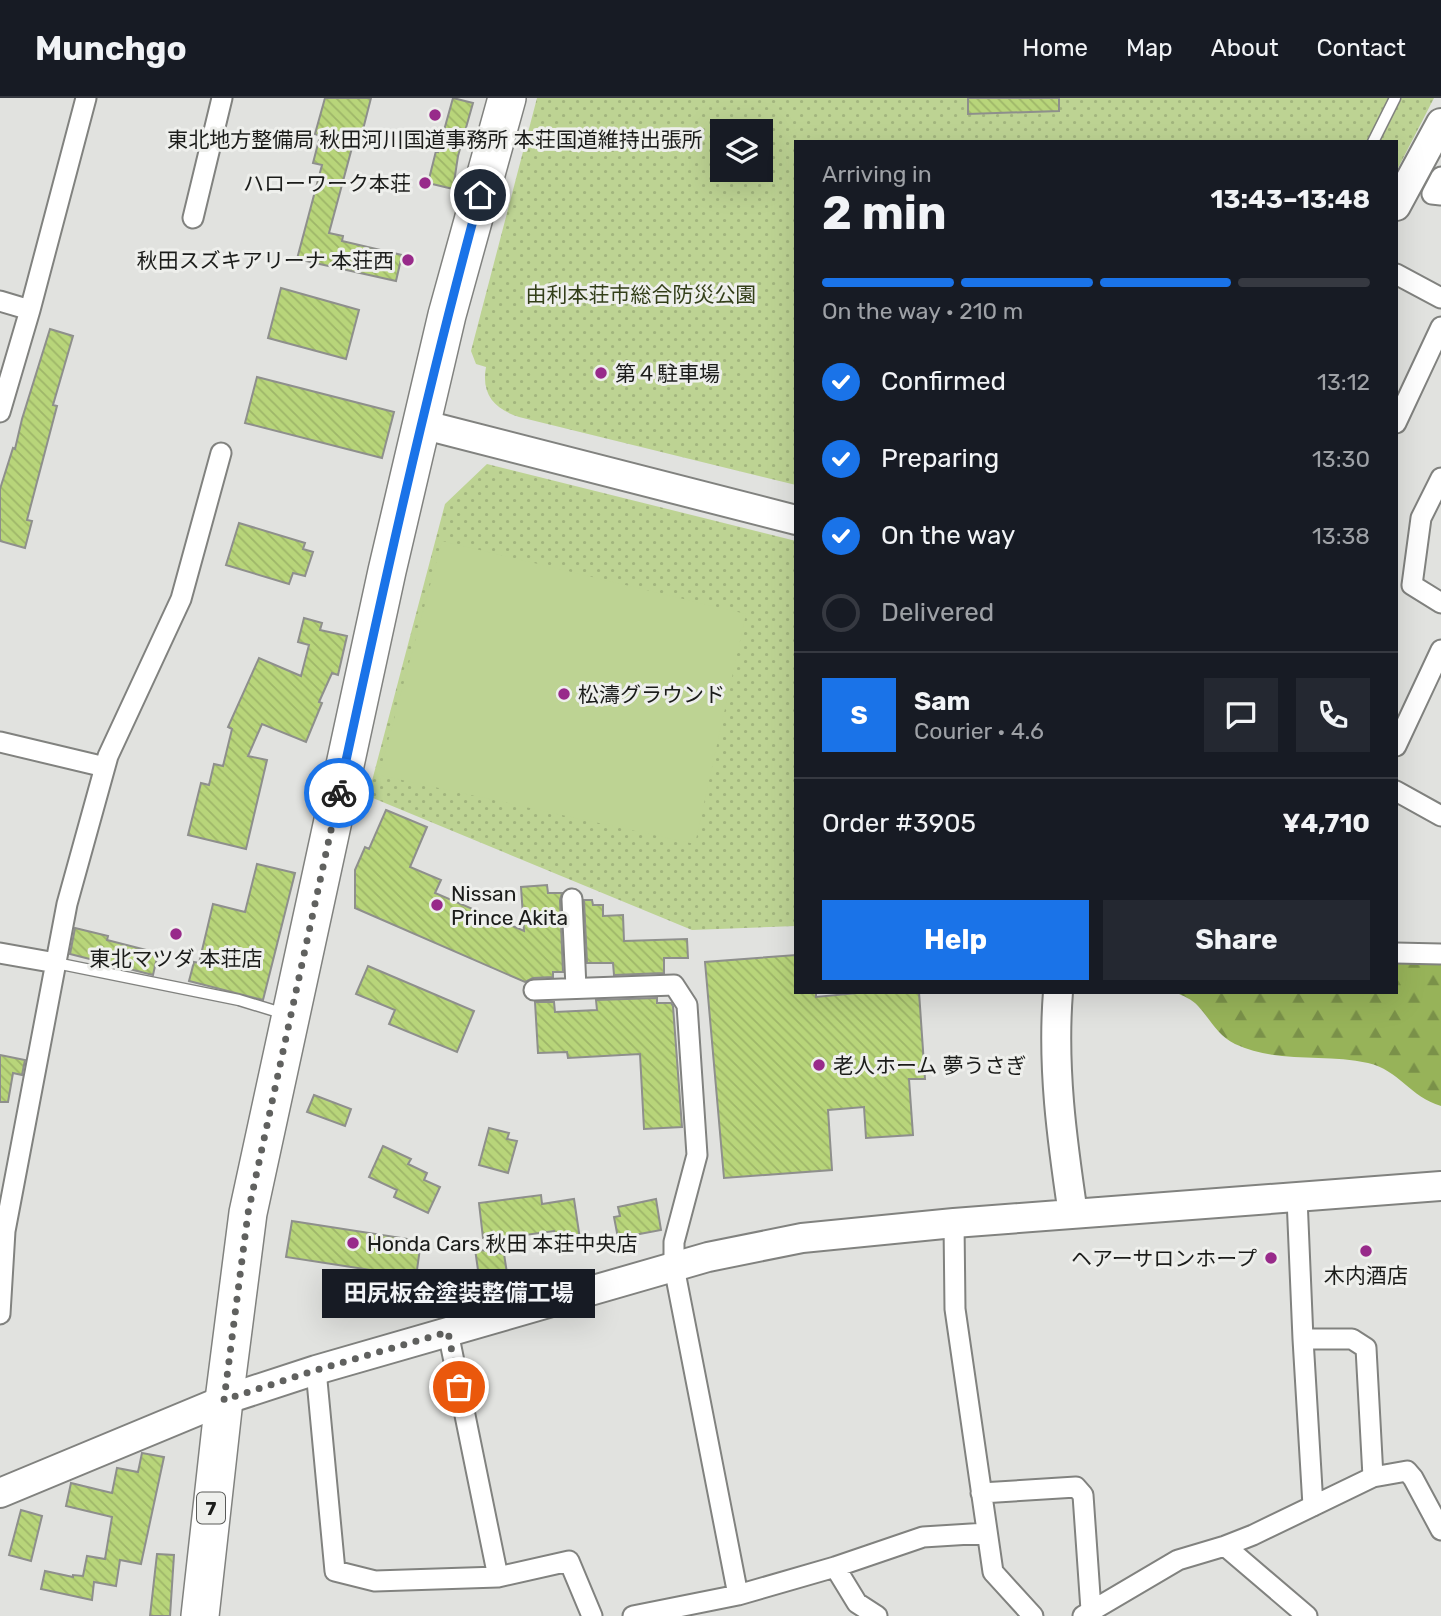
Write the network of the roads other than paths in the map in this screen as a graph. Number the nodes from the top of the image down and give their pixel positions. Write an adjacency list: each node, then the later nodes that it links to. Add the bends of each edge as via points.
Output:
1 (86, 98): 14 (street)
2 (222, 98): 10 (street)
3 (507, 98): 18 (highway, 7)
4 (1395, 98): 6 (lane)
5 (1441, 123): 9 (street)
6 (1374, 140)
7 (1441, 177): 8 (street, via 1432,194)
8 (1441, 195)
9 (1398, 202)
10 (194, 218)
11 (1398, 275): 12 (street)
12 (1441, 298)
13 (0, 301): 14 (street)
14 (30, 310): 16 (street)
15 (1441, 327): 17 (street)
16 (0, 412)
17 (1398, 419)
18 (421, 424): 21 (street); 38 (highway, 7)
19 (221, 453): 27 (street, via 181,599)
20 (1441, 478): 22 (street, via 1421,518)
21 (794, 519)
22 (1404, 580): 23 (street)
23 (1441, 603)
24 (1441, 650): 26 (street)
25 (0, 742): 27 (street)
26 (1398, 742)
27 (105, 767): 34 (street, via 67,904)
28 (1398, 792): 29 (street)
29 (1441, 816)
30 (572, 899): 35 (street)
31 (0, 953): 34 (street)
32 (1398, 953): 33 (street)
33 (1441, 954)
34 (56, 963): 38 (lane, via 239,1000); 44 (street, via 5,1231)
35 (576, 988): 36 (street); 43 (street, via 674,985 687,1005 697,1155 674,1242)
36 (534, 990)
37 (1058, 994): 41 (street, via 1057,1087)
38 (291, 1016): 48 (highway, 7, via 248,1213)
39 (1441, 1186): 40 (street)
40 (1297, 1198): 41 (street); 46 (street)
41 (1073, 1214): 42 (street)
42 (954, 1223): 43 (street, via 802,1238); 51 (street, via 955,1309)
43 (674, 1267): 45 (street); 58 (street)
44 (0, 1314)
45 (448, 1332): 47 (street); 57 (street)
46 (1303, 1339): 49 (street, via 1352,1339 1366,1348); 52 (street)
47 (316, 1370): 48 (street); 57 (street, via 335,1570 375,1580)
48 (224, 1400): 50 (street); 61 (highway, 7)
49 (1373, 1478): 52 (street); 53 (street, via 1407,1471)
50 (0, 1493)
51 (981, 1493): 54 (street); 59 (street, via 1076,1487 1083,1494)
52 (1314, 1506): 55 (street)
53 (1441, 1530)
54 (987, 1534): 56 (street, via 923,1537); 65 (street, via 993,1572)
55 (1225, 1546): 59 (street, via 1178,1560); 60 (street)
56 (835, 1567): 58 (street); 64 (street, via 857,1603)
57 (498, 1577): 62 (street, via 569,1560)
58 (738, 1595): 63 (street)
59 (1087, 1613)
60 (1299, 1613)
61 (200, 1616)
62 (592, 1616)
63 (633, 1616)
64 (877, 1616)
65 (1033, 1616)

